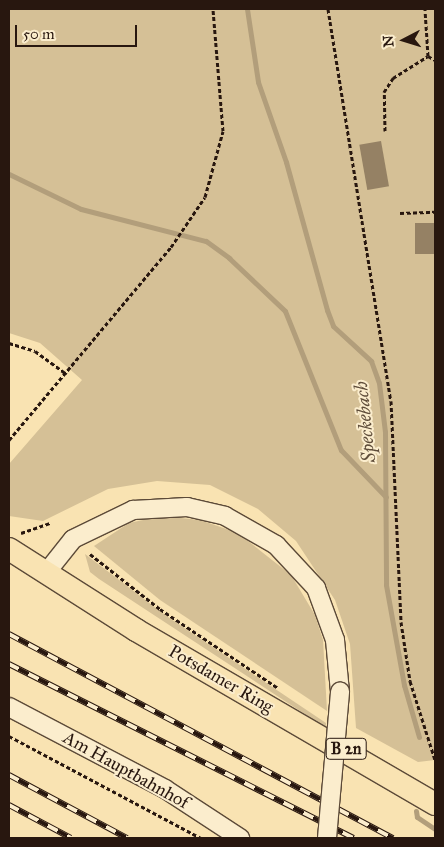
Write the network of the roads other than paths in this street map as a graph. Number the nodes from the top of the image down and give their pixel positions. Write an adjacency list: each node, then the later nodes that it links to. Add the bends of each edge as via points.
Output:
1 (13, 540): 2 (main road, Potsdamer Ring / B 2n)
2 (46, 573): 4 (main road, Potsdamer Ring / B 2n); 6 (street, bridge, via 73,539 133,510 187,507 225,516 276,545 316,588 336,640 340,692)
3 (9, 708): 5 (street, Am Hauptbahnhof, via 165,789)
4 (435, 804)
5 (240, 838)
6 (327, 838)

